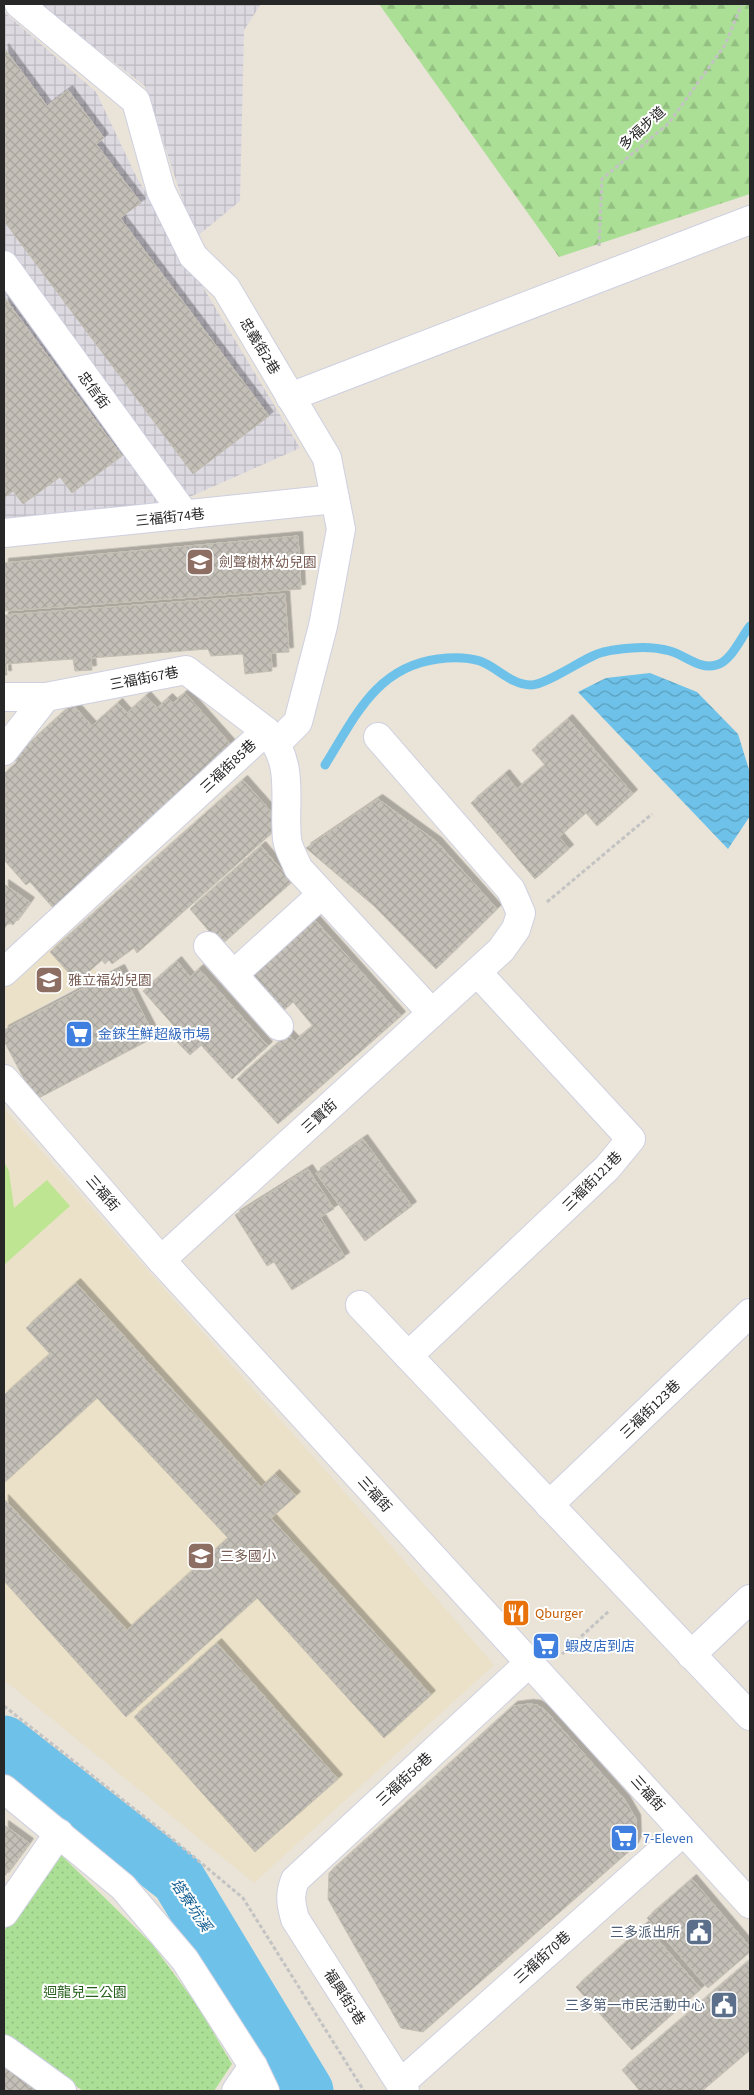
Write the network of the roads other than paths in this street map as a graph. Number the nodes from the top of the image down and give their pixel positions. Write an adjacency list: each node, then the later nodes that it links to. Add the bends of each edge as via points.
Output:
1 (19, 4): 4 (street, 忠義街2巷, via 136,100 161,192 193,256 226,288)
2 (750, 220): 4 (street)
3 (4, 265): 6 (street, 忠信街)
4 (290, 397): 5 (street, 忠義街2巷, via 327,458)
5 (335, 499): 6 (street, 三福街74巷); 10 (street, 忠義街2巷, via 341,529 323,626 298,722)
6 (185, 515): 7 (street, 三福街74巷)
7 (4, 532)
8 (4, 697): 9 (street, 三福街67巷)
9 (46, 697): 10 (street, 三福街67巷, via 186,670); 12 (street)
10 (271, 737): 13 (street, 三福街85巷, via 288,782 287,840 298,868); 15 (street, 三福街85巷)
11 (378, 737): 16 (street, 三寶街, via 511,890 521,913 516,929 501,950)
12 (4, 751)
13 (322, 894): 17 (street); 18 (street, 三福街85巷)
14 (208, 946): 17 (street)
15 (4, 972)
16 (477, 972): 18 (street, 三寶街); 24 (street, 三福街121巷, via 631,1139 607,1168)
17 (234, 974): 19 (street)
18 (432, 1014): 21 (street, 三寶街)
19 (279, 1026)
20 (4, 1079): 21 (street, 三福街)
21 (161, 1260): 28 (street, 三福街)
22 (360, 1305): 24 (street)
23 (750, 1313): 25 (street, 三福街123巷)
24 (408, 1356): 25 (street)
25 (549, 1505): 27 (street)
26 (750, 1599): 27 (street)
27 (691, 1655): 29 (street)
28 (535, 1669): 31 (street, 三福街); 33 (street, 三福街56巷, via 295,1880)
29 (750, 1716)
30 (4, 1789): 32 (street)
31 (682, 1832): 34 (street, 三福街); 38 (street, 三福街70巷)
32 (59, 1833): 35 (street); 37 (street, via 123,1887 185,1960)
33 (290, 1901): 38 (street, 福興街3巷, via 294,1919)
34 (750, 1904)
35 (4, 1913)
36 (4, 2049): 39 (street)
37 (253, 2066): 40 (street); 41 (street)
38 (403, 2087)
39 (62, 2091)
40 (236, 2091)
41 (265, 2091)

